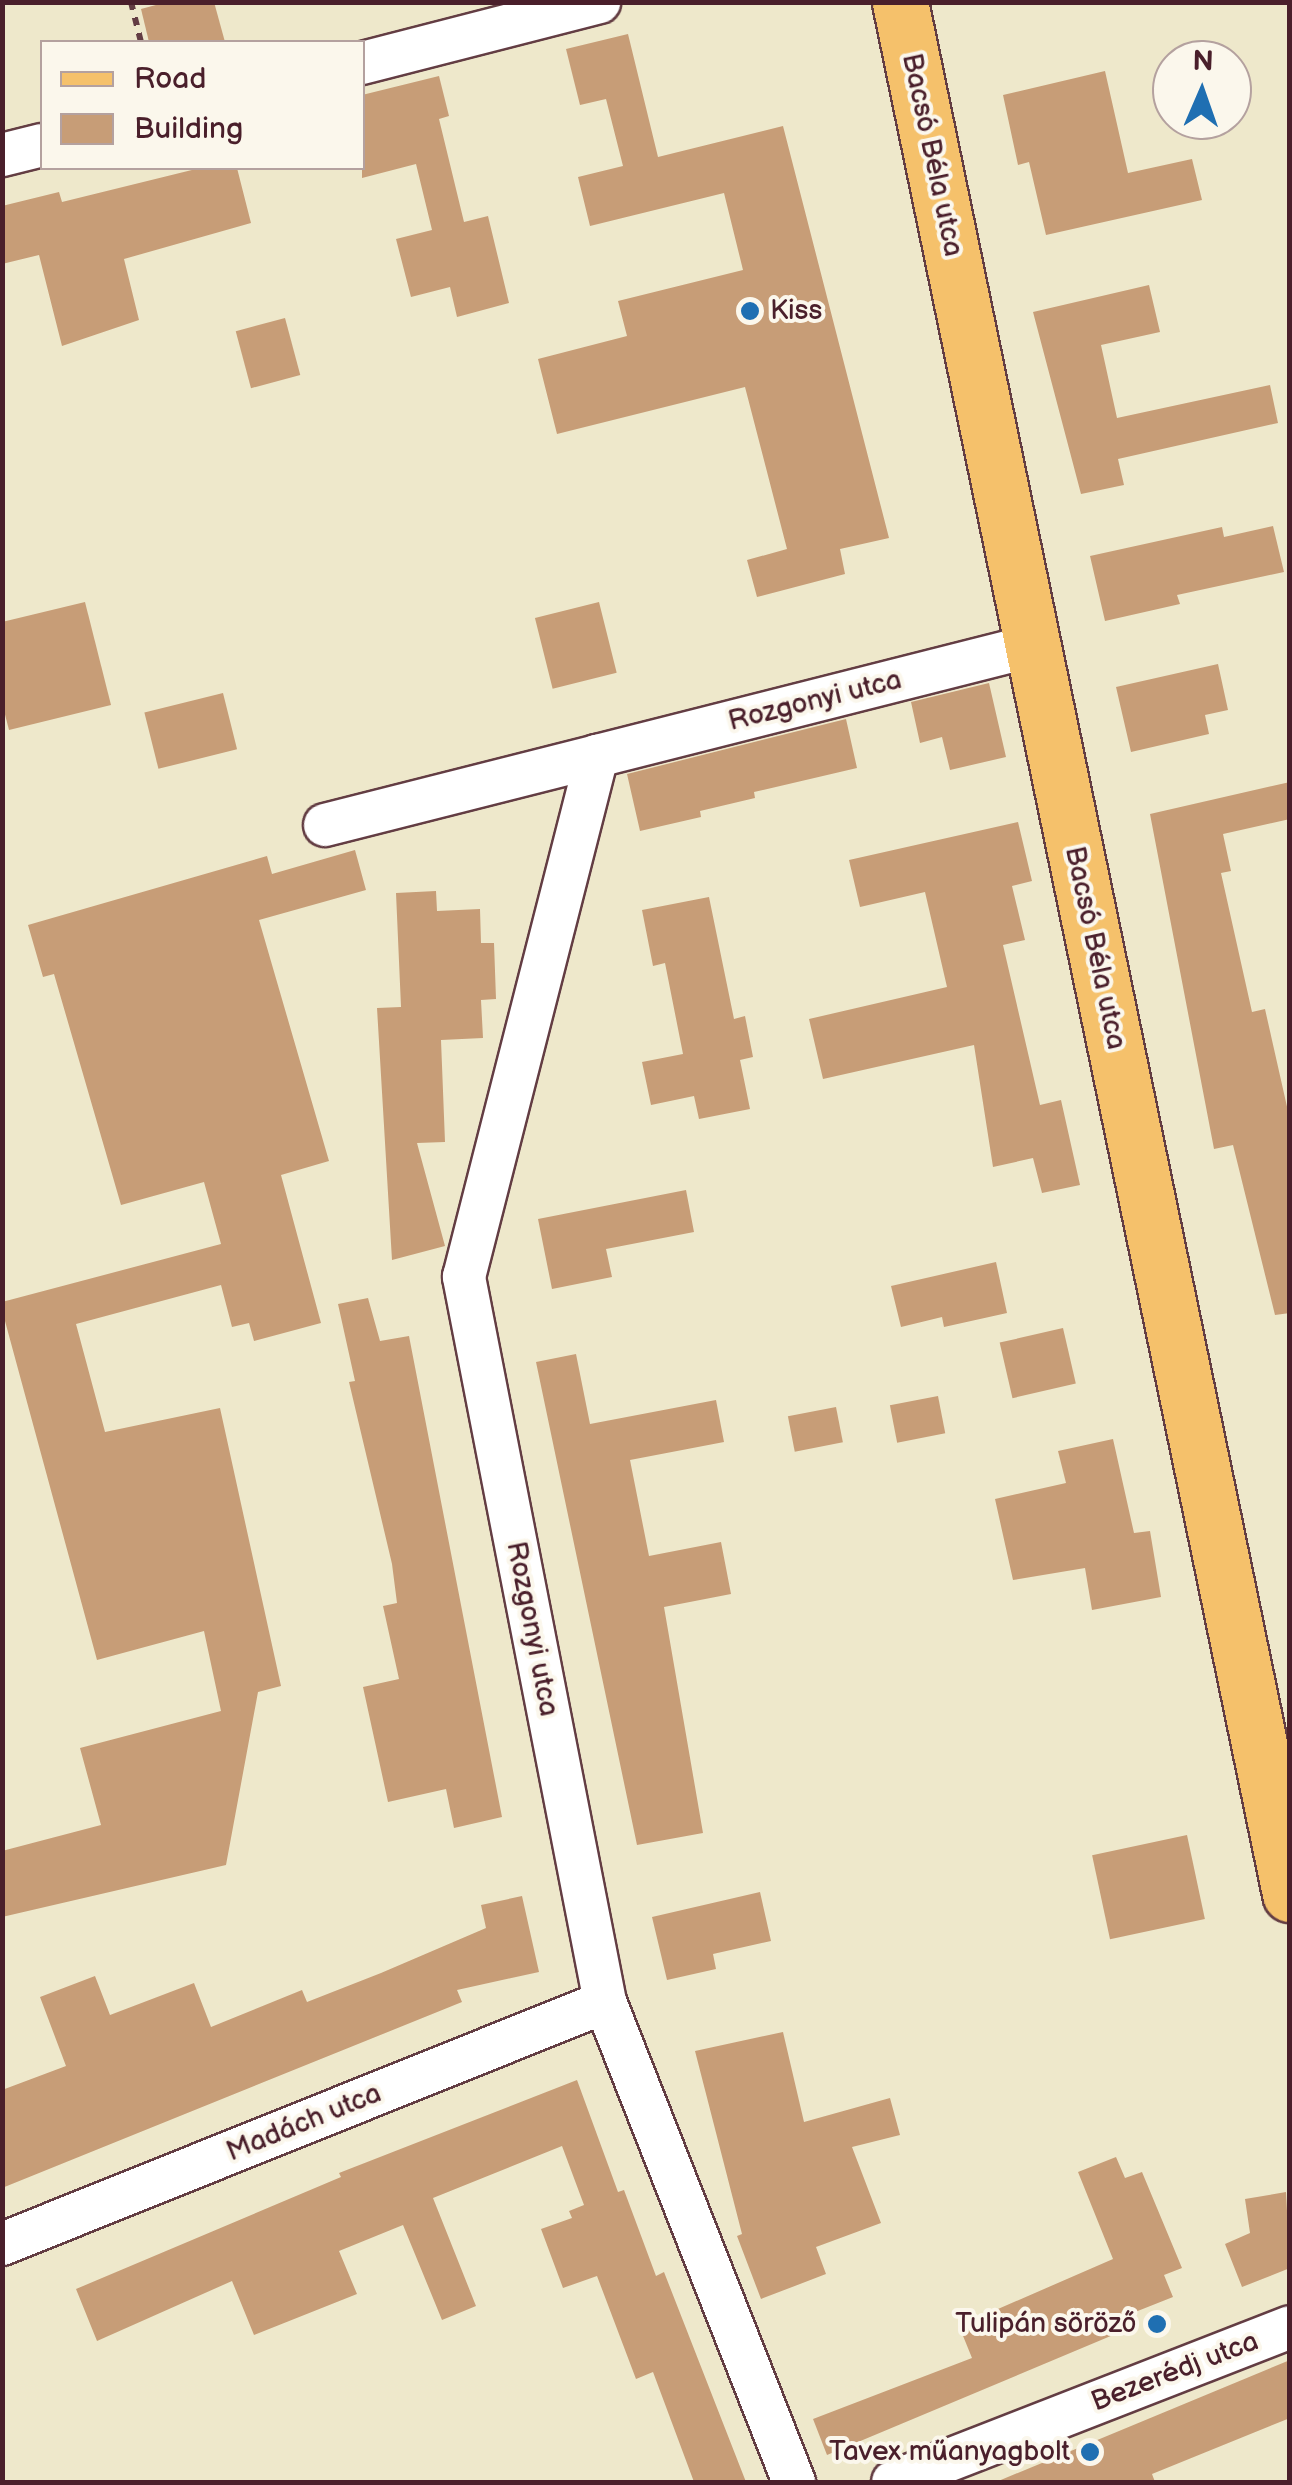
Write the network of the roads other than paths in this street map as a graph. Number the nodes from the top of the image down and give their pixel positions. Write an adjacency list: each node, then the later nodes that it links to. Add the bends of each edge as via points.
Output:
1 (598, 2): 3 (street)
2 (900, 2): 6 (main road, Bacsó Béla utca)
3 (365, 62)
4 (40, 146): 5 (street)
5 (2, 155)
6 (1032, 646): 7 (street, Rozgonyi utca); 9 (main road, Bacsó Béla utca)
7 (597, 756): 8 (street, Rozgonyi utca); 10 (street, Rozgonyi utca, via 464,1277)
8 (326, 825)
9 (1290, 1894)
10 (605, 2002): 11 (street, Madách utca); 14 (street, Rozgonyi utca)
11 (2, 2244)
12 (1290, 2327): 13 (street, Bezerédj utca)
13 (908, 2480)
14 (794, 2482)

